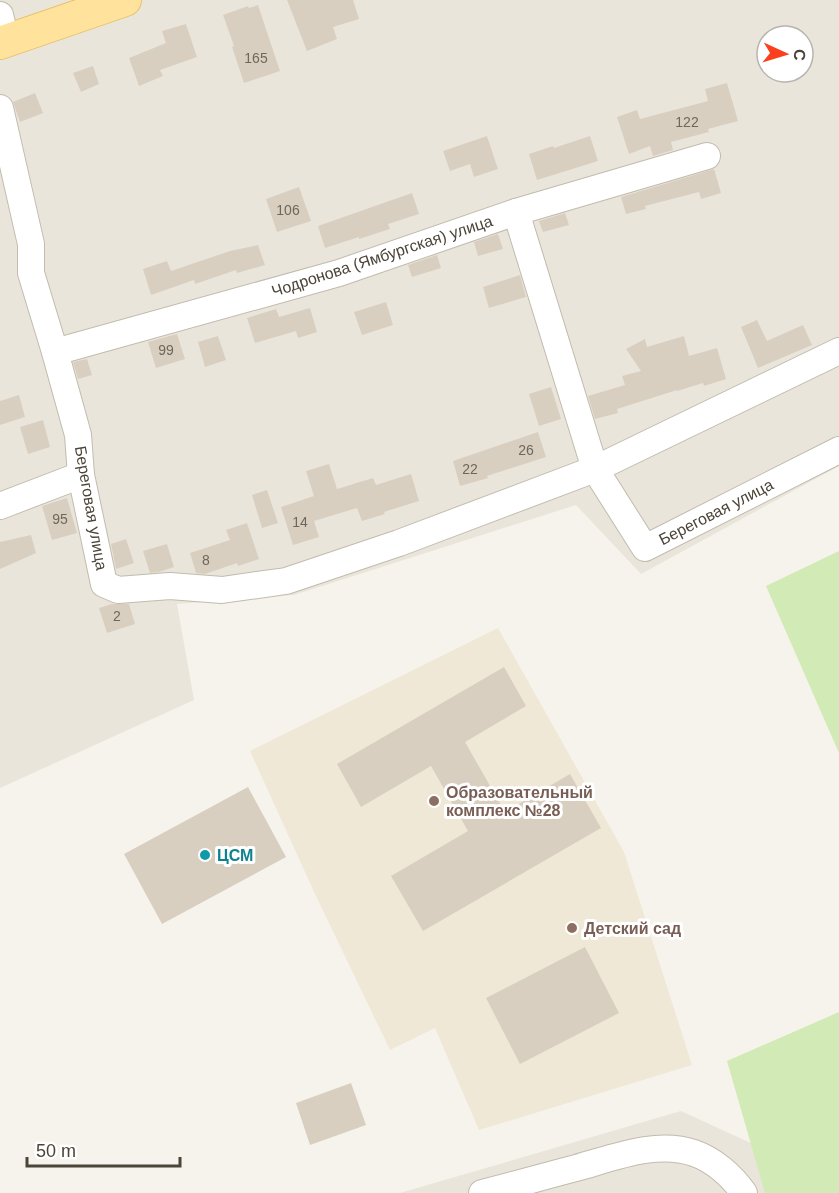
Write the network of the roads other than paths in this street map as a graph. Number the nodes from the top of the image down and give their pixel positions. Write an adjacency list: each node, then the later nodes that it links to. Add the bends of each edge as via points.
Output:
1 (125, 0): 2 (main road)
2 (2, 33)
3 (0, 108): 7 (street, Береговая улица, via 31,244 31,273)
4 (707, 156): 5 (street, Чодронова (Ямбургская) улица)
5 (516, 212): 7 (street, Чодронова (Ямбургская) улица, via 339,273); 9 (street)
6 (839, 351): 9 (street, Береговая улица)
7 (55, 352): 10 (street, Береговая улица, via 78,435)
8 (839, 450): 9 (street, Береговая улица, via 645,548)
9 (595, 469): 10 (street, Береговая улица, via 286,581 222,590 170,586 118,590 105,584)
10 (81, 475): 11 (street)
11 (0, 506)
12 (482, 1193): 13 (street, via 640,1151 668,1149 694,1153 712,1162)
13 (744, 1193)

